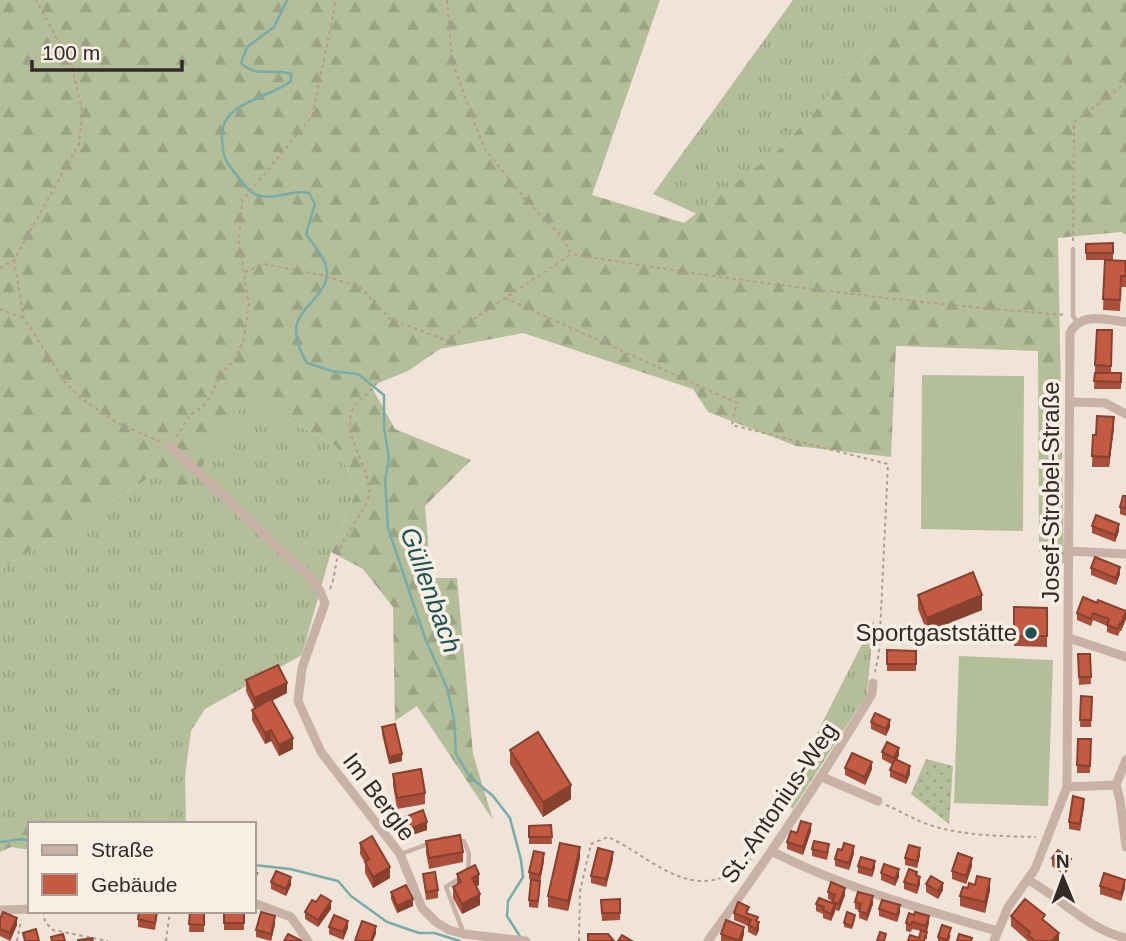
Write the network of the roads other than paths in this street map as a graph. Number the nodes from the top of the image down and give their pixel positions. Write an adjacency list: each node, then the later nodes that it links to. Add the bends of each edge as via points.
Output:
1 (1073, 249): 2 (lane)
2 (1076, 319): 3 (street); 4 (street, Josef-Strobel-Straße, via 1070,333)
3 (1126, 322)
4 (1070, 402): 5 (street, via 1105,403); 7 (street, Josef-Strobel-Straße)
5 (1126, 414)
6 (170, 446): 19 (street, Im Bergle, via 312,579 325,603 302,668 298,701 321,752)
7 (1069, 551): 8 (street); 9 (street, Josef-Strobel-Straße)
8 (1126, 554)
9 (1069, 638): 10 (street); 15 (street, Josef-Strobel-Straße)
10 (1126, 656)
11 (873, 683): 13 (street, St.-Antonius-Weg, via 872,694)
12 (1126, 760): 14 (street)
13 (822, 778): 16 (street); 18 (street, St.-Antonius-Weg)
14 (1116, 785): 15 (street); 17 (street)
15 (1067, 787): 20 (street, Josef-Strobel-Straße)
16 (878, 801)
17 (1126, 847)
18 (773, 852): 24 (street, via 865,892); 29 (street, St.-Antonius-Weg)
19 (400, 854): 25 (street, Im Bergle, via 422,908 449,929); 25 (lane, via 444,838 449,843 464,841 469,870 446,887)
20 (1028, 880): 24 (street, Josef-Strobel-Straße); 26 (street, via 1094,927)
21 (256, 904): 28 (street, via 286,913)
22 (27, 909): 23 (street)
23 (0, 910)
24 (997, 931): 30 (street, Josef-Strobel-Straße)
25 (469, 937): 27 (street, Im Bergle)
26 (1126, 938)
27 (521, 940)
28 (308, 941)
29 (708, 941)
30 (994, 941)

